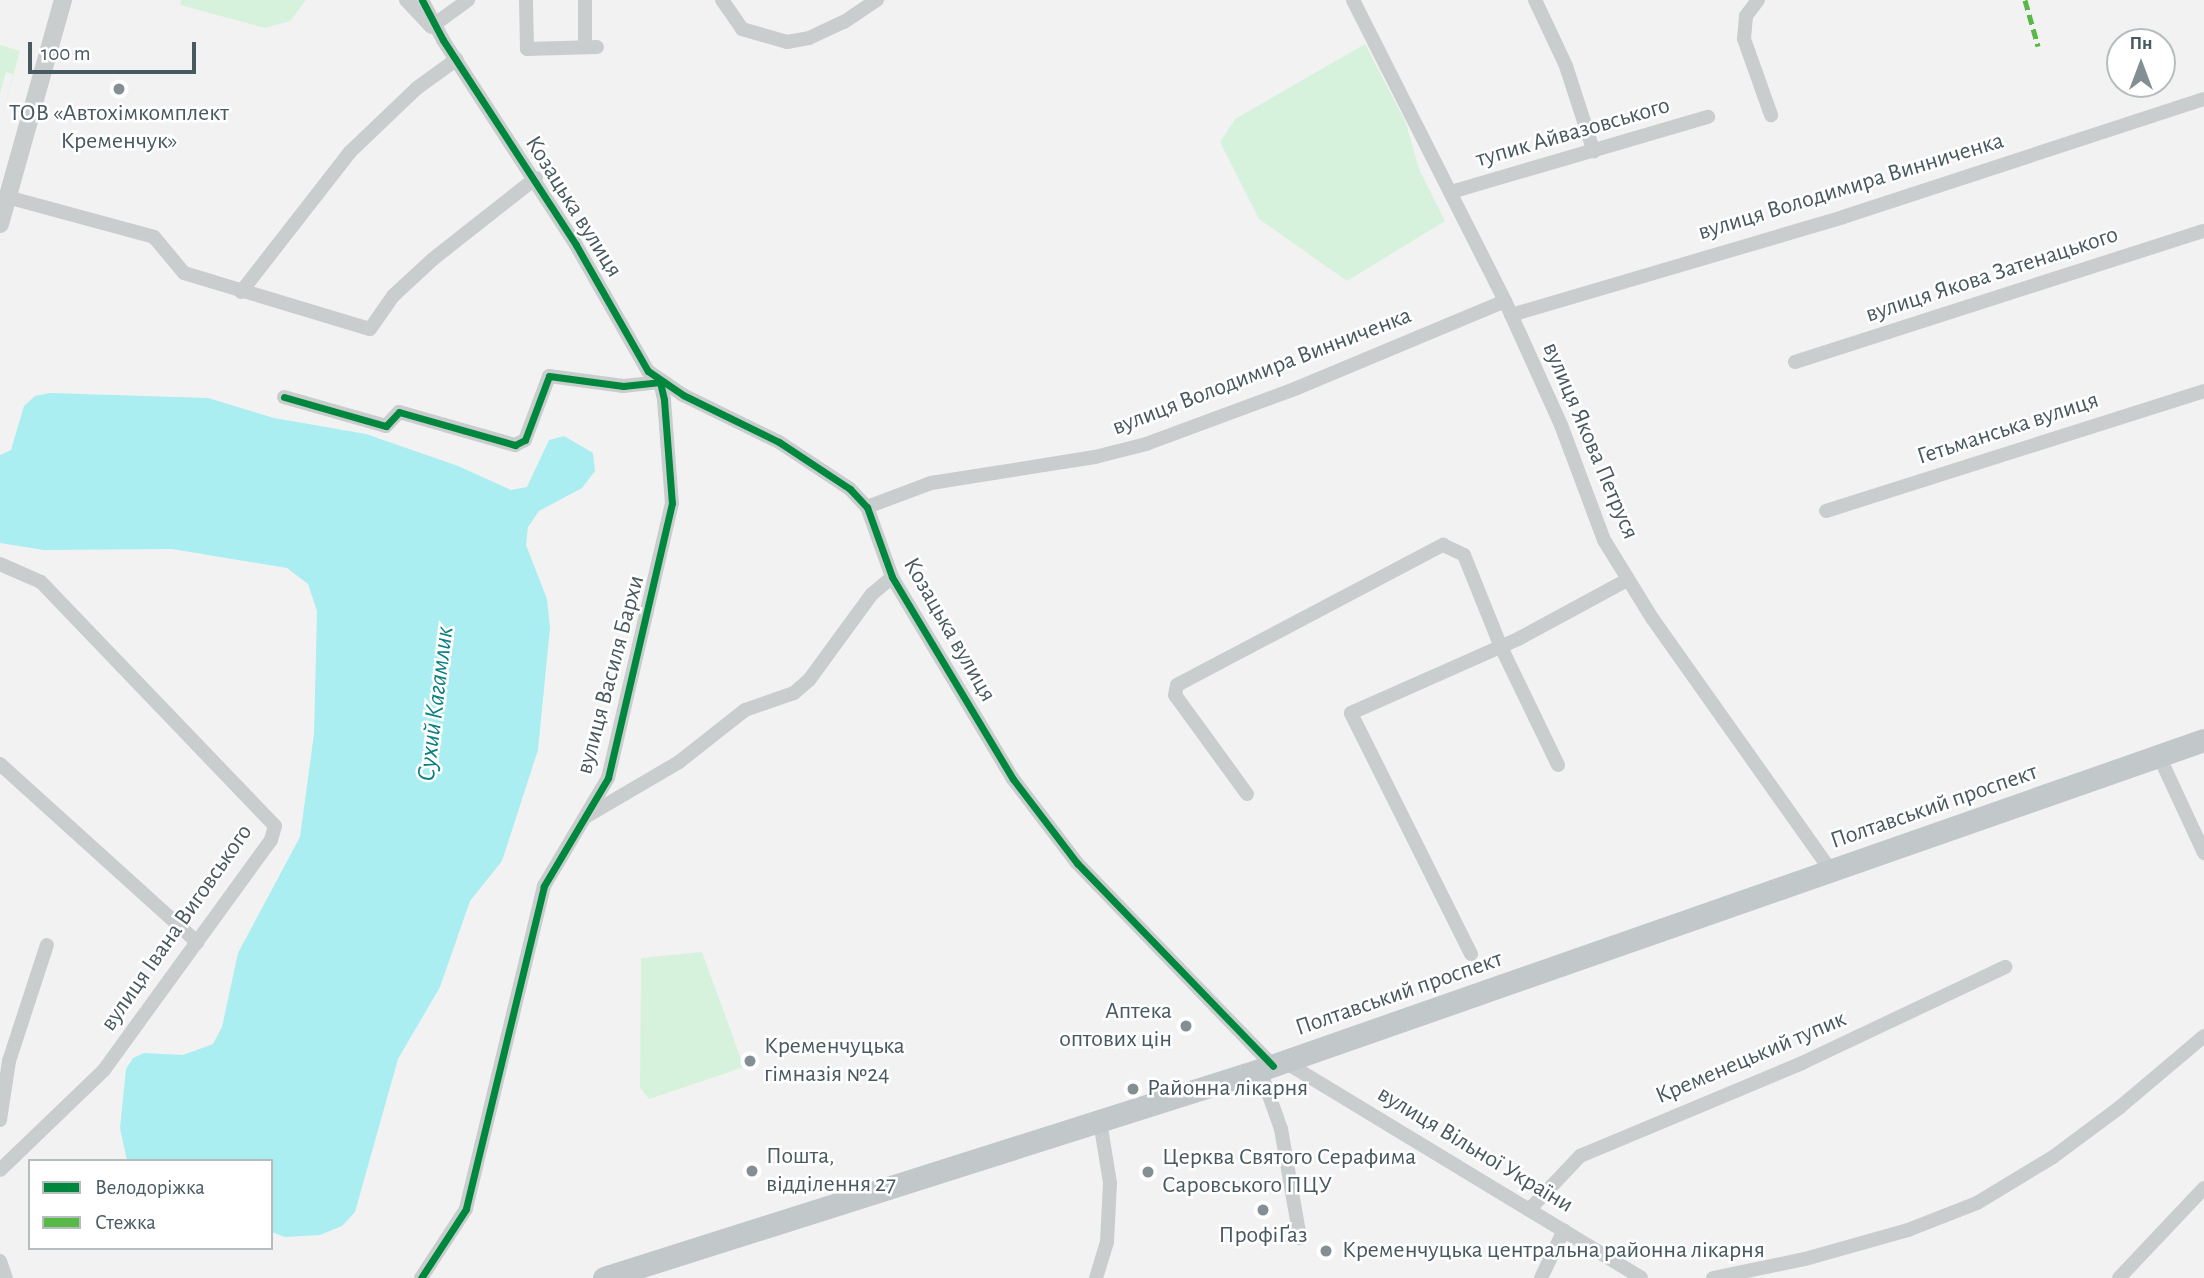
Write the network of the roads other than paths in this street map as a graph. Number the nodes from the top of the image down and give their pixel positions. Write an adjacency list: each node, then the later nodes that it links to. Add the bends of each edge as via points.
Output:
1 (63, 0): 21 (street)
2 (406, 0): 13 (street, Козацька вулиця)
3 (422, 0): 12 (street, Козацька вулиця)
4 (468, 0): 12 (street)
5 (526, 0): 6 (street, via 527,49 591,47)
6 (585, 0)
7 (722, 0): 8 (street, via 742,29 787,42 809,38)
8 (877, 0)
9 (1353, 0): 20 (street, вулиця Якова Петруся)
10 (1535, 0): 18 (street, via 1566,66)
11 (1758, 0): 16 (street, via 1746,16 1744,39)
12 (435, 24): 13 (street, Козацька вулиця)
13 (443, 40): 14 (street, Козацька вулиця)
14 (457, 59): 19 (street, Козацька вулиця); 24 (street, via 417,88 356,145)
15 (2204, 99): 26 (street, вулиця Володимира Винниченка, via 1843,217)
16 (1771, 115)
17 (1708, 117): 18 (street, тупик Айвазовського)
18 (1594, 152): 20 (street, тупик Айвазовського)
19 (536, 178): 24 (street, via 433,259 393,296 370,328); 28 (street, Козацька вулиця, via 648,371)
20 (1451, 192): 25 (street, вулиця Якова Петруся)
21 (8, 197): 22 (street); 24 (street, via 154,237 184,273)
22 (0, 224)
23 (2204, 231): 27 (street, вулиця Якова Затенацького)
24 (241, 292)
25 (1505, 301): 26 (street, вулиця Якова Петруся); 31 (street, вулиця Володимира Винниченка, via 1297,388 1146,444 1014,472 931,483)
26 (1511, 316): 35 (street, вулиця Якова Петруся, via 1561,425 1604,540)
27 (1795, 362)
28 (660, 382): 30 (street, via 623,386 549,376 525,440 515,445 399,412 386,426); 31 (street, Козацька вулиця, via 779,442 850,489); 42 (street, вулиця Василя Бархи, via 673,472 667,539 608,778)
29 (2204, 391): 32 (street, Гетьманська вулиця)
30 (284, 397)
31 (867, 507): 34 (street, Козацька вулиця)
32 (1826, 511)
33 (6, 565): 45 (street, вулиця Івана Виговського, via 41,582 275,825 271,840)
34 (892, 577): 42 (street, via 872,594 809,680 794,693 745,710 698,749); 50 (street, Козацька вулиця, via 1013,779 1077,863)
35 (1627, 580): 36 (street); 44 (street, вулиця Якова Петруся)
36 (1501, 647): 40 (street); 41 (street, via 1464,555 1443,545 1188,678 1177,685 1175,695); 47 (street, via 1408,684 1351,713)
37 (2204, 740): 38 (highway, Полтавський проспект)
38 (2159, 756): 43 (street); 44 (highway, Полтавський проспект)
39 (0, 764): 45 (street)
40 (1558, 765)
41 (1247, 794)
42 (586, 817): 60 (street, вулиця Василя Бархи, via 552,868 536,909 466,1209)
43 (2204, 853)
44 (1831, 871): 50 (highway, Полтавський проспект)
45 (197, 942): 53 (street, вулиця Івана Виговського, via 104,1070)
46 (47, 946): 51 (street, via 9,1061)
47 (1471, 954)
48 (2005, 967): 55 (street, Кременецький тупик, via 1802,1063 1580,1156)
49 (2204, 1036): 65 (street, via 2053,1157 1977,1203 1908,1230 1805,1259)
50 (1273, 1066): 52 (highway, Полтавський проспект); 55 (street, вулиця Вільної України); 57 (street)
51 (0, 1120)
52 (1100, 1121): 61 (highway, Полтавський проспект); 62 (street, via 1110,1183 1107,1242)
53 (0, 1170)
54 (2204, 1188): 66 (street)
55 (1529, 1210): 56 (street, вулиця Вільної України)
56 (1564, 1230): 63 (street); 64 (street, вулиця Вільної України)
57 (1300, 1237)
58 (0, 1261): 59 (street)
59 (6, 1278)
60 (421, 1278)
61 (604, 1278)
62 (1096, 1278)
63 (1541, 1278)
64 (1641, 1278)
65 (1713, 1278)
66 (2119, 1278)

